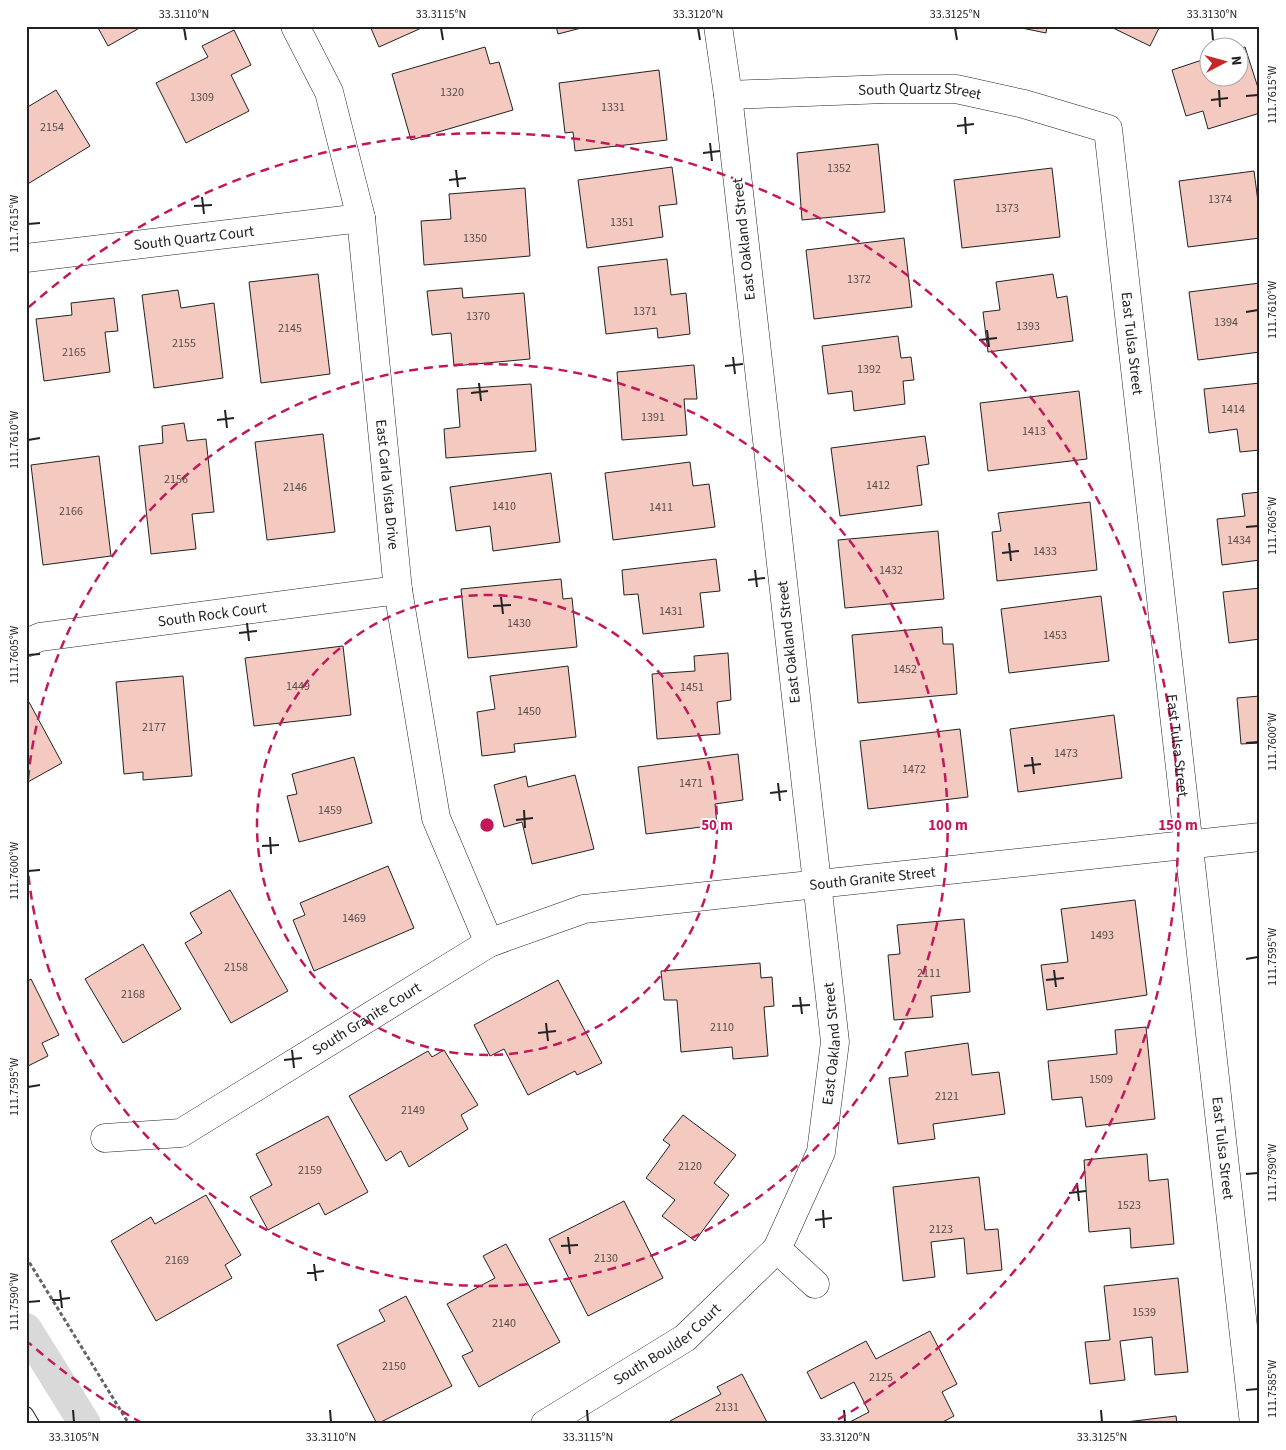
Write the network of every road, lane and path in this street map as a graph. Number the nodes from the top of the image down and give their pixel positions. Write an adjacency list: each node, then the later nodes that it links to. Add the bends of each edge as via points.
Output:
1 (295, 26): 5 (street, East Carla Vista Drive, via 330,92)
2 (718, 26): 3 (street, East Oakland Street)
3 (728, 95): 4 (street, South Quartz Street, via 956,89); 11 (street, East Oakland Street)
4 (1108, 128): 10 (street, East Tulsa Street)
5 (361, 218): 6 (street, South Quartz Court); 7 (street, East Carla Vista Drive)
6 (26, 258)
7 (398, 590): 8 (street, South Rock Court, via 40,637); 12 (street, East Carla Vista Drive, via 436,818)
8 (26, 643)
9 (1260, 837): 10 (street, South Granite Street)
10 (1190, 846): 11 (street, South Granite Street); 21 (street, East Tulsa Street)
11 (816, 885): 12 (street, South Granite Street, via 584,909); 14 (street, East Oakland Street, via 835,1042 821,1152)
12 (489, 943): 13 (street, South Granite Court, via 182,1133)
13 (105, 1138)
14 (777, 1249): 16 (street); 20 (street, South Boulder Court, via 686,1338)
15 (26, 1257): 19 (path)
16 (815, 1284)
17 (26, 1414): 18 (lane)
18 (32, 1424)
19 (129, 1424)
20 (546, 1424)
21 (1254, 1424)

